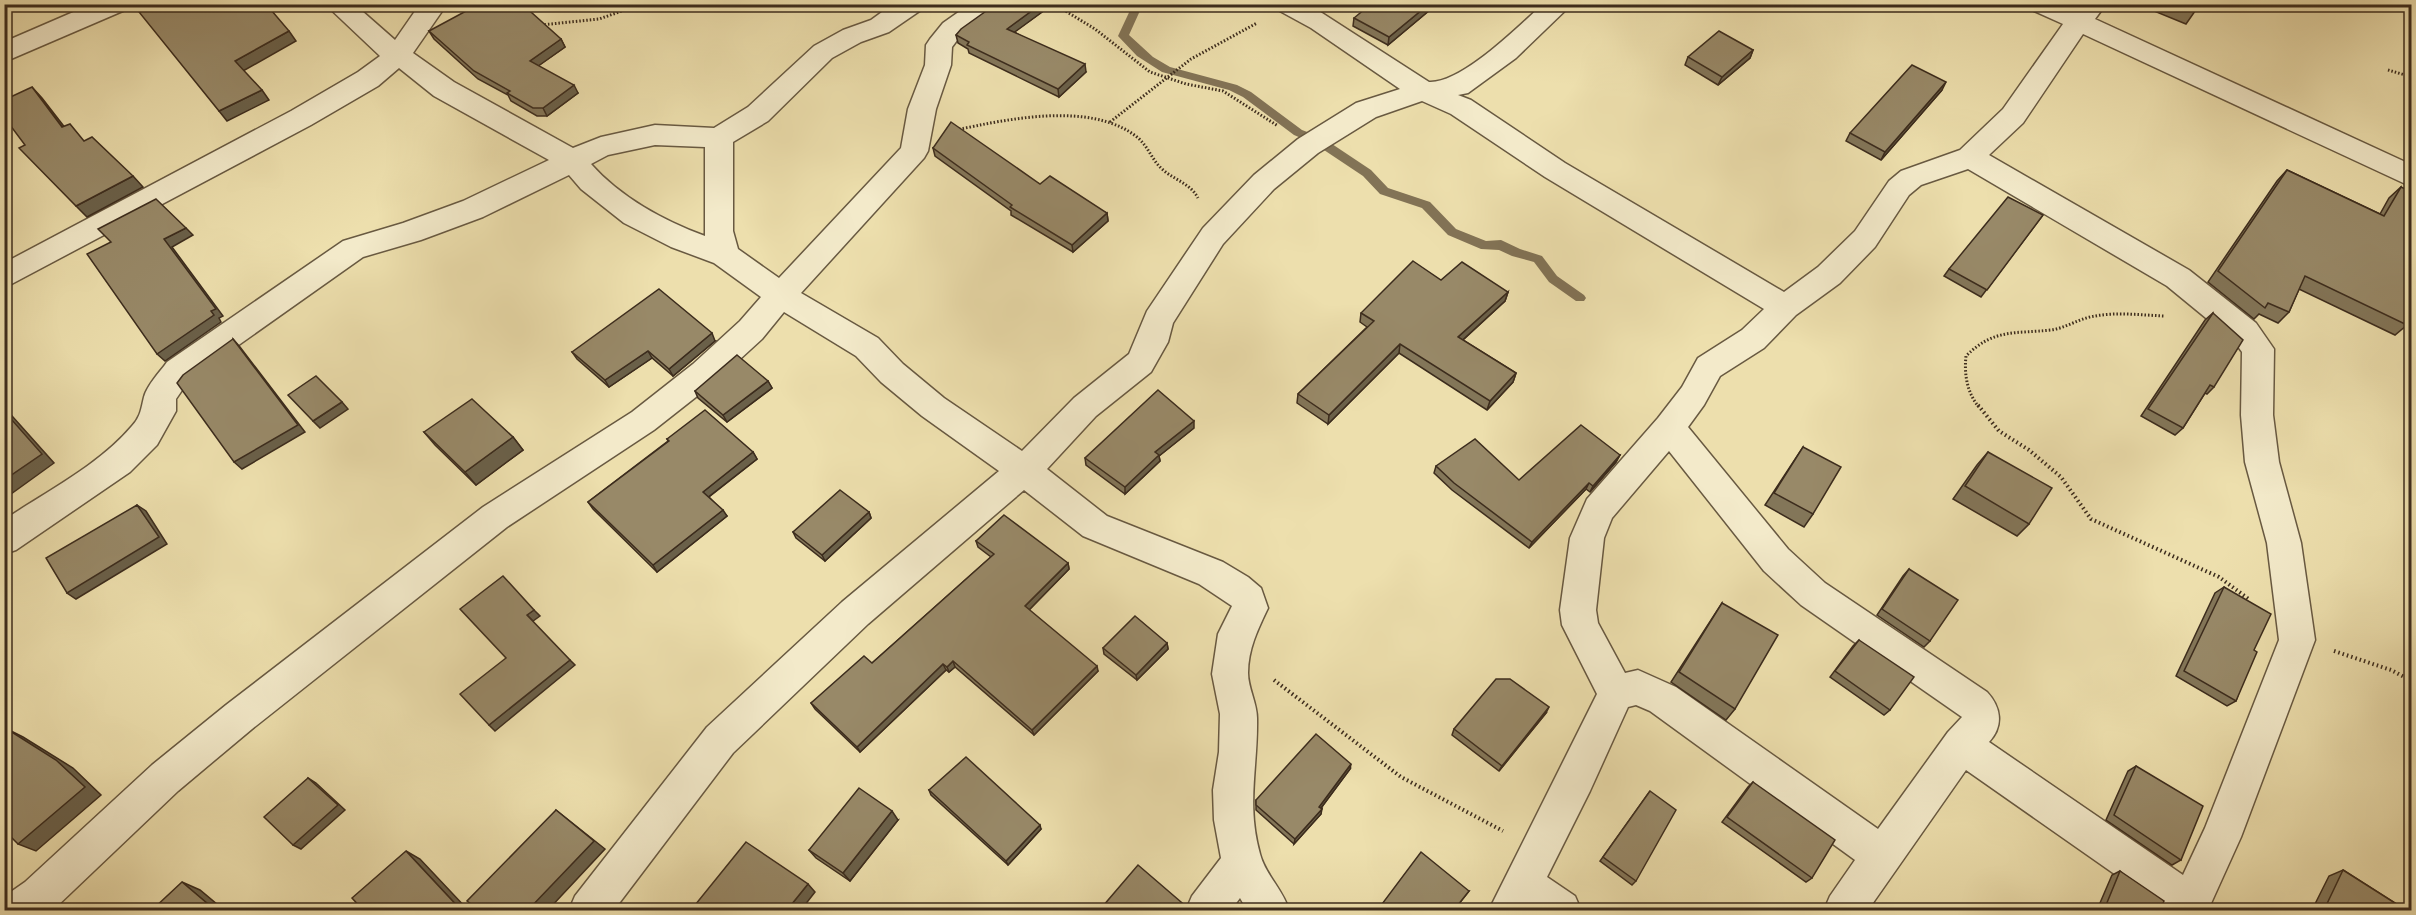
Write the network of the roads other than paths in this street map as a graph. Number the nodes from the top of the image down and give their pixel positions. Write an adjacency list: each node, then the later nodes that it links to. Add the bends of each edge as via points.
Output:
1 (116, 4): 10 (street)
2 (338, 4): 11 (street)
3 (434, 4): 11 (street)
4 (912, 4): 13 (street, via 880,26 823,52 758,114)
5 (988, 4): 21 (street, via 952,29 939,45 938,65 921,109 914,152)
6 (1287, 4): 12 (street)
7 (1559, 4): 12 (street, via 1507,52 1458,86)
8 (2041, 4): 9 (street)
9 (2085, 13): 14 (street, via 2013,116); 17 (street)
10 (4, 52)
11 (397, 56): 16 (street, via 470,106 517,127); 20 (street, via 368,79 301,118)
12 (1423, 91): 22 (street, via 1461,107 1555,170); 24 (street, via 1366,110 1308,146 1264,182 1213,236 1158,320 1140,363 1084,407)
13 (719, 138): 16 (street, via 655,135 619,141); 19 (street, via 718,231)
14 (1970, 157): 22 (street, via 1911,178 1899,188 1865,239 1829,275); 31 (street, via 2153,262 2245,332 2258,349 2257,415 2262,462 2284,543 2297,640)
15 (2412, 157): 17 (street)
16 (573, 161): 19 (street, via 591,182 634,215 681,239); 25 (street, via 473,209 353,249 336,260 178,371 160,397 155,421 125,455)
17 (2378, 162): 18 (street)
18 (2412, 177)
19 (725, 255): 21 (street)
20 (4, 277)
21 (782, 296): 24 (street, via 867,347 933,407); 33 (street, via 704,373 643,422 495,517 239,717)
22 (1785, 307): 23 (street, via 1752,339 1709,368)
23 (1669, 429): 26 (street, via 1599,509 1587,538 1578,594 1580,625); 27 (street, via 1790,574 1974,705 1980,712 1980,725)
24 (1024, 470): 29 (street, via 1095,526 1211,573 1249,599 1250,608 1236,634 1230,674 1239,714 1233,820); 34 (street, via 855,614 720,740)
25 (4, 539)
26 (1616, 693): 28 (street, via 1638,687 1663,699); 30 (street)
27 (1961, 745): 28 (street); 31 (street)
28 (1883, 856): 37 (street)
29 (1242, 863): 32 (street); 35 (street)
30 (1524, 882): 36 (street)
31 (2190, 907)
32 (1210, 909)
33 (19, 910)
34 (589, 910)
35 (1269, 910)
36 (1561, 910)
37 (1844, 910)

